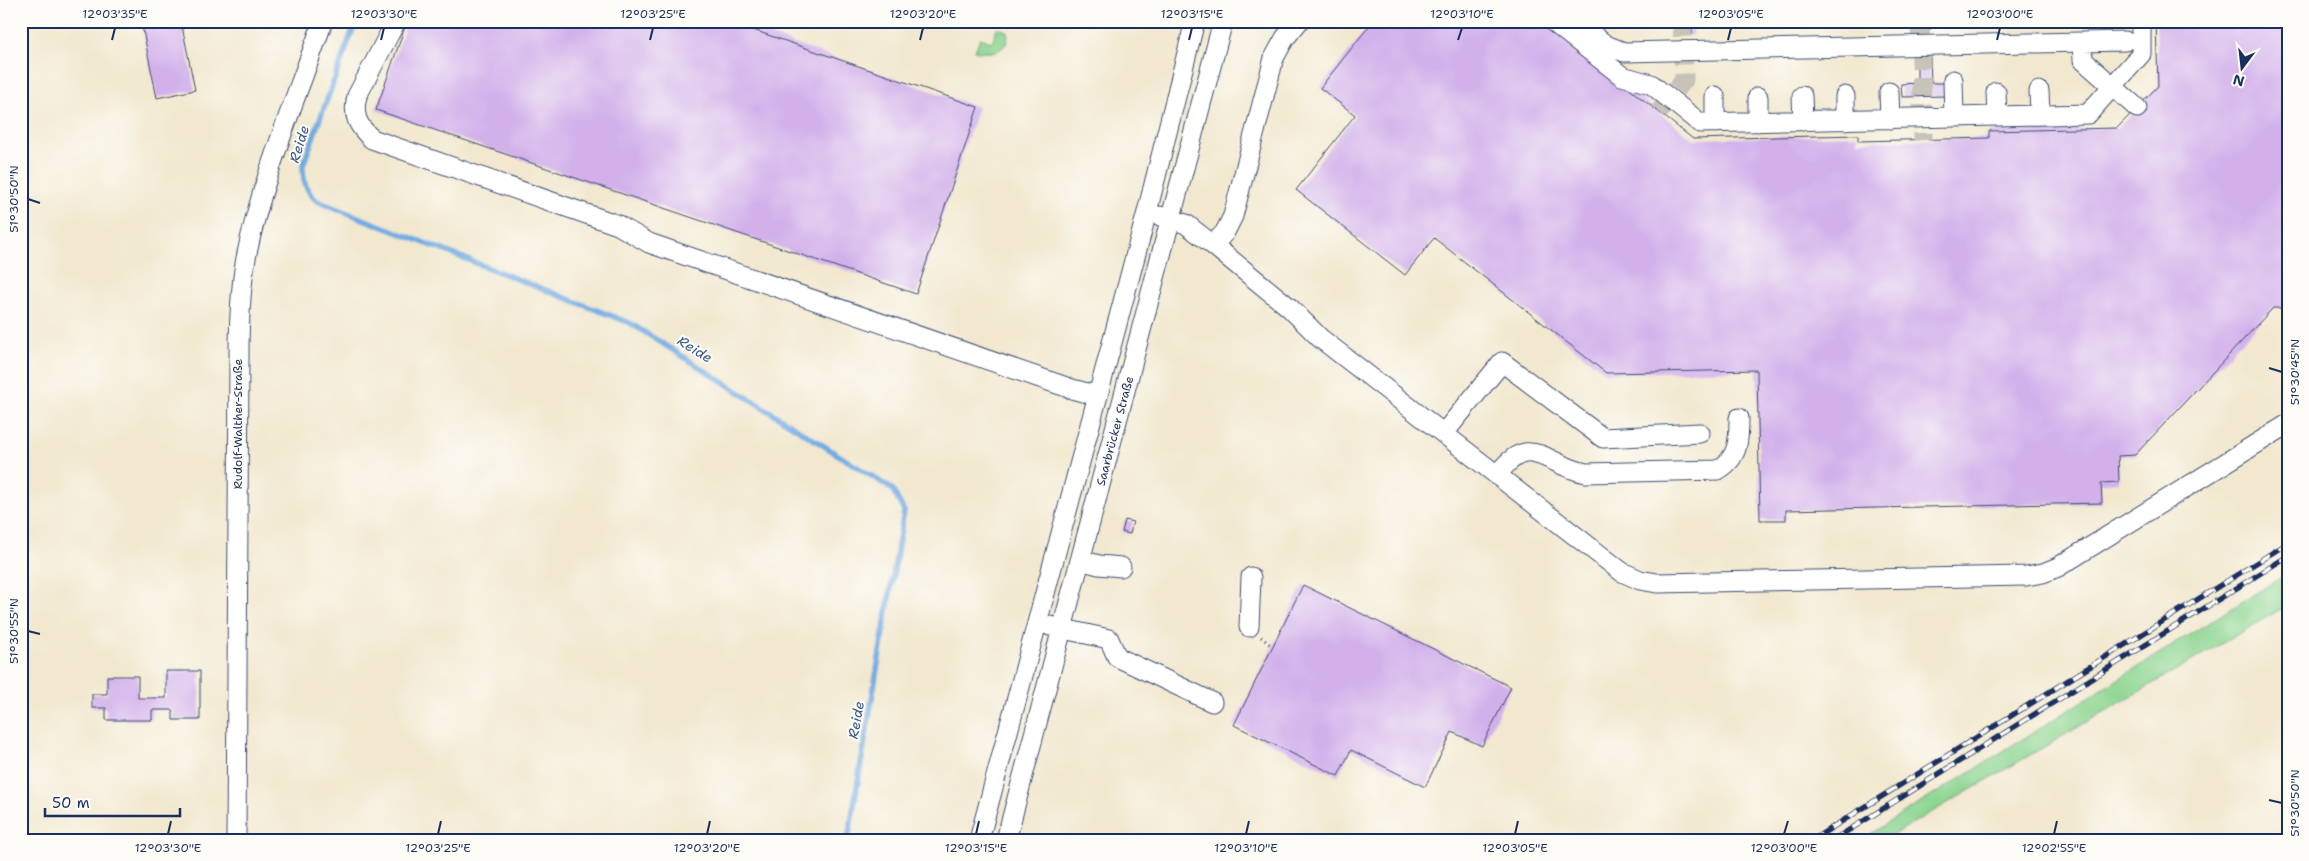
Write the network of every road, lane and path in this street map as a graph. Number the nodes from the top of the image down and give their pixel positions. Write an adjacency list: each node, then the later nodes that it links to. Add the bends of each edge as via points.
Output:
1 (323, 21): 50 (street, Rudolf-Walther-Straße, via 261,199 246,260 242,296)
2 (396, 21): 35 (street, via 355,104 357,122 372,139 618,225 649,243)
3 (1195, 21): 32 (street, Saarbrücker Straße)
4 (1223, 21): 33 (street, Saarbrücker Straße)
5 (1299, 21): 34 (street, via 1274,58 1233,216)
6 (1552, 21): 11 (street)
7 (1575, 21): 11 (street)
8 (2141, 21): 15 (street, via 2141,54)
9 (2125, 41): 10 (street)
10 (2082, 42): 12 (street); 15 (street, via 2083,60)
11 (1601, 50): 12 (street); 14 (street, via 1622,76)
12 (1650, 52): 14 (street)
13 (1953, 80): 26 (street)
14 (1650, 84): 31 (street, via 1700,123)
15 (2112, 86): 23 (street); 24 (street, via 2088,114)
16 (2040, 91): 24 (street)
17 (1889, 92): 27 (street)
18 (1996, 92): 25 (street)
19 (1715, 96): 31 (street)
20 (1802, 96): 29 (street)
21 (1845, 96): 28 (street)
22 (1758, 97): 30 (street)
23 (2132, 108)
24 (2040, 115): 25 (street)
25 (1997, 116): 26 (street)
26 (1954, 117): 27 (street)
27 (1890, 119): 28 (street)
28 (1846, 120): 29 (street)
29 (1803, 121): 30 (street)
30 (1758, 122): 31 (street)
31 (1715, 123)
32 (1146, 212): 33 (street); 35 (street, Saarbrücker Straße)
33 (1171, 219): 34 (street, via 1193,228); 43 (street, Saarbrücker Straße)
34 (1213, 245): 38 (street, via 1290,308 1320,338)
35 (1098, 396): 46 (street, Saarbrücker Straße)
36 (1740, 418): 40 (street, via 1736,452 1718,470 1586,473 1528,452 1515,455)
37 (2288, 424): 42 (street, via 2058,567 2026,576 1657,583 1622,572)
38 (1444, 433): 39 (street, via 1502,362 1603,438); 40 (street)
39 (1700, 433)
40 (1498, 474): 42 (street)
41 (1585, 522): 42 (street)
42 (1557, 527)
43 (1080, 560): 44 (street); 48 (street, Saarbrücker Straße)
44 (1121, 567)
45 (1251, 577): 47 (street)
46 (1037, 622): 48 (street); 51 (street, Saarbrücker Straße)
47 (1249, 627)
48 (1062, 629): 49 (street, via 1113,631 1117,657); 52 (street, Saarbrücker Straße)
49 (1212, 702)
50 (236, 840)
51 (979, 840)
52 (1006, 840)

